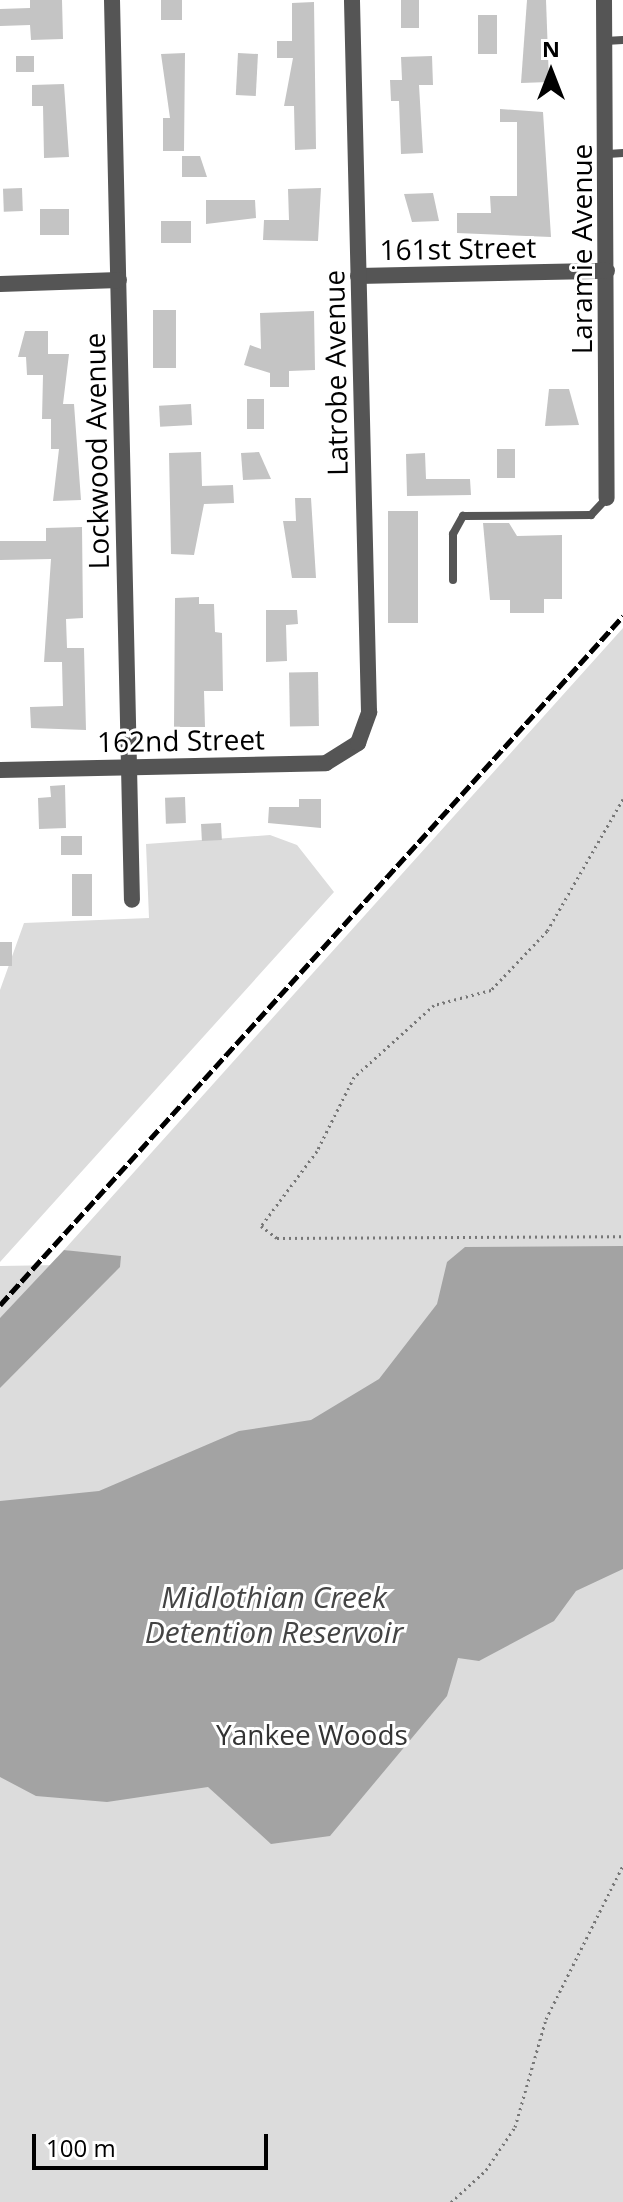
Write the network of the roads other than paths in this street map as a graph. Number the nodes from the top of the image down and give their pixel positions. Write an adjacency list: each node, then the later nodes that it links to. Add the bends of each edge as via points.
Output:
1 (112, 0): 10 (street, Lockwood Avenue)
2 (352, 0): 9 (street, Latrobe Avenue)
3 (604, 0): 5 (street, Laramie Avenue)
4 (623, 40): 5 (lane)
5 (605, 41): 6 (street, Laramie Avenue)
6 (615, 153): 7 (street, Laramie Avenue)
7 (616, 184): 8 (street, Laramie Avenue)
8 (607, 271): 9 (street, 161st Street); 12 (street, Laramie Avenue)
9 (358, 276): 14 (street, Latrobe Avenue, via 369,712)
10 (119, 280): 11 (street); 15 (street, Lockwood Avenue)
11 (0, 284)
12 (607, 498): 13 (lane, via 591,515 463,516 453,534)
13 (453, 580)
14 (358, 743): 15 (street, 162nd Street, via 326,763)
15 (129, 768): 16 (street, 162nd Street); 17 (street, Lockwood Avenue)
16 (0, 770)
17 (132, 900)

